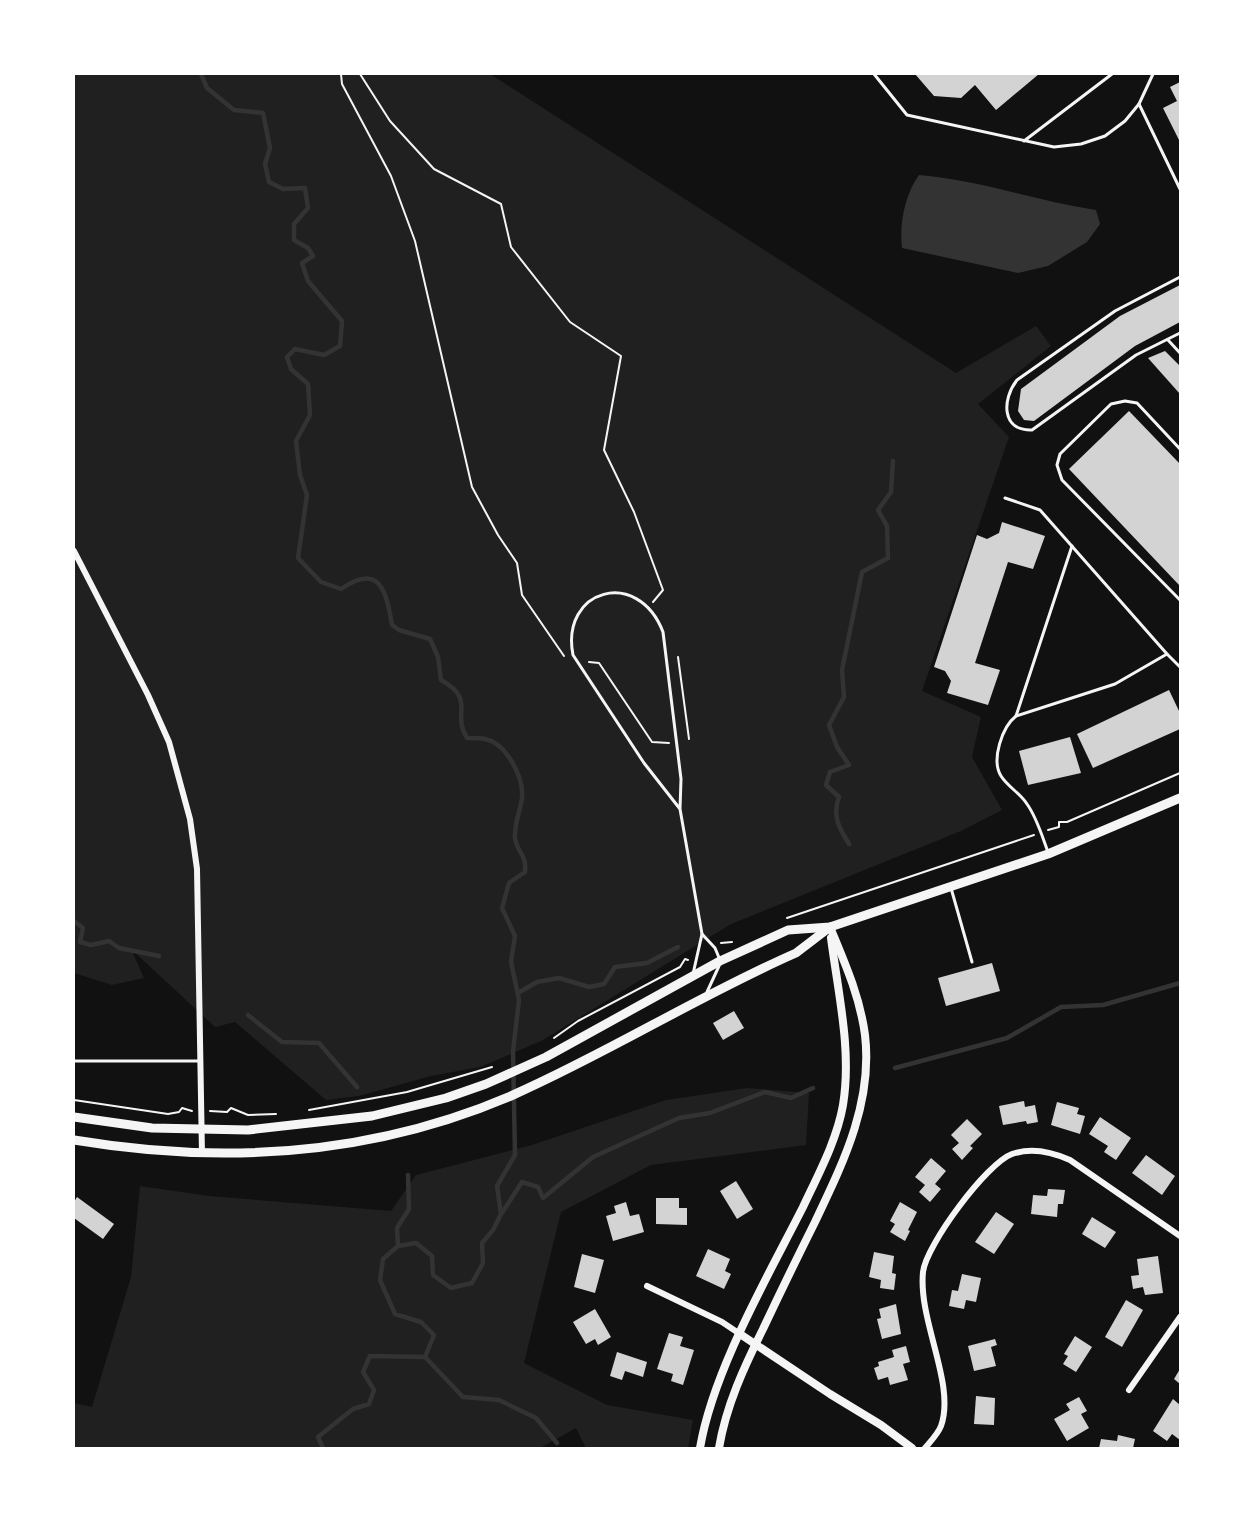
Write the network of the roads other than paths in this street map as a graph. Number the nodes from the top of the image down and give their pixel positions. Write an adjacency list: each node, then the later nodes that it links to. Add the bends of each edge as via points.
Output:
1 (874, 74): 6 (lane, via 907,116)
2 (1112, 74): 6 (lane)
3 (1148, 74): 4 (lane)
4 (1153, 74): 5 (lane)
5 (1139, 104): 6 (lane, via 1105,136 1081,144 1054,147); 7 (lane)
6 (1024, 141)
7 (1180, 189)
8 (1180, 277): 10 (lane, via 1115,311 1017,380 1006,403 1007,416 1013,425 1032,430 1136,355)
9 (1180, 333): 10 (lane)
10 (1168, 340): 11 (lane)
11 (1180, 353)
12 (1180, 450): 16 (lane, via 1137,404 1125,401 1111,404 1060,454 1057,465 1062,480)
13 (1005, 498): 14 (lane, via 1040,510)
14 (1072, 546): 17 (lane); 19 (lane)
15 (74, 551): 31 (street, via 148,696 181,780 197,869)
16 (1180, 600)
17 (1167, 654): 18 (lane); 19 (lane, via 1115,684)
18 (1180, 667)
19 (1016, 716): 22 (lane, via 1004,730 998,756 1000,775 1030,808)
20 (1180, 798): 22 (main road)
21 (680, 810): 21 (lane, via 681,779 663,632 649,606 628,594 595,598 580,610 574,622 570,643 578,664); 25 (lane)
22 (1048, 854): 23 (main road)
23 (951, 886): 24 (main road); 27 (lane)
24 (830, 927): 26 (main road, via 788,930); 29 (main road, via 796,953); 39 (street, via 846,1049 843,1108 824,1164); 40 (street, via 853,980 860,1008 867,1070 862,1101 849,1151)
25 (702, 934): 26 (lane, via 715,948); 28 (lane)
26 (720, 961): 28 (main road); 29 (lane, via 714,982)
27 (972, 962)
28 (692, 978): 33 (main road, via 546,1057 446,1098 372,1116 291,1127)
29 (700, 1002): 35 (main road, via 544,1080 416,1129 356,1143 277,1154)
30 (74, 1061): 31 (lane)
31 (199, 1061): 33 (street)
32 (74, 1117): 33 (main road)
33 (201, 1131): 35 (street)
34 (74, 1140): 35 (main road)
35 (202, 1155)
36 (1180, 1236): 45 (street, via 1053,1152 1025,1150 995,1164 937,1235 924,1269 926,1318 946,1401 940,1427)
37 (647, 1286): 39 (street)
38 (1180, 1317): 41 (street)
39 (740, 1334): 40 (street); 42 (street, via 705,1417)
40 (756, 1344): 43 (street, via 724,1419); 44 (street)
41 (1129, 1390)
42 (700, 1449)
43 (719, 1449)
44 (912, 1449)
45 (925, 1449)

